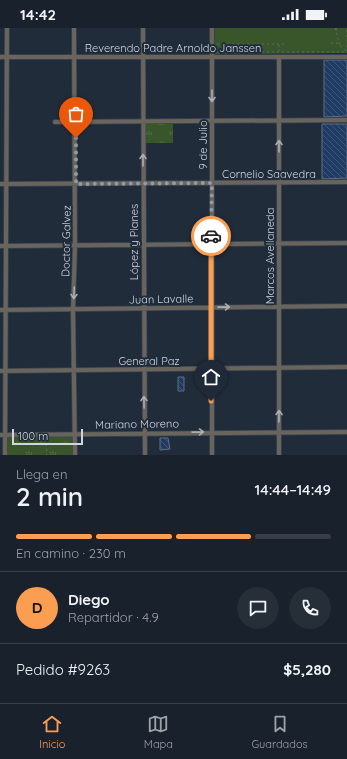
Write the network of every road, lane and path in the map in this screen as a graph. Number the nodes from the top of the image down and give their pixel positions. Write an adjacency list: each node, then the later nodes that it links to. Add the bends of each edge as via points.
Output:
1 (7, 28): 16 (street)
2 (74, 28): 20 (street, Doctor Galvez)
3 (143, 28): 21 (street, López y Planes)
4 (212, 28): 17 (street, 9 de Julio)
5 (336, 28): 11 (path)
6 (347, 28): 14 (path)
7 (331, 43): 11 (path)
8 (217, 44): 9 (path)
9 (279, 44): 10 (path); 13 (path)
10 (285, 44)
11 (340, 45): 14 (path)
12 (217, 52): 13 (path)
13 (279, 52): 14 (path)
14 (347, 52)
15 (0, 57): 16 (street, Reverendo Padre Arnoldo Janssen)
16 (7, 57): 20 (street, Reverendo Padre Arnoldo Janssen); 22 (street)
17 (212, 57): 18 (street, Reverendo Padre Arnoldo Janssen); 21 (street, Reverendo Padre Arnoldo Janssen); 25 (street, 9 de Julio, one-way to 25)
18 (279, 57): 19 (street, Reverendo Padre Arnoldo Janssen); 26 (street, Marcos Avellaneda)
19 (347, 57)
20 (74, 58): 21 (street, Reverendo Padre Arnoldo Janssen); 28 (street, Doctor Galvez)
21 (143, 58): 29 (street, López y Planes)
22 (6, 120): 24 (street); 35 (street)
23 (347, 120): 26 (street)
24 (0, 121)
25 (212, 121): 26 (street); 29 (street); 33 (street, 9 de Julio)
26 (279, 121): 30 (street, Marcos Avellaneda, one-way to 26)
27 (55, 122): 28 (street)
28 (76, 122): 29 (street); 36 (street, Doctor Galvez)
29 (143, 122): 32 (street, López y Planes, one-way to 29)
30 (279, 182): 31 (street, Cornelio Saavedra); 33 (street, Cornelio Saavedra); 38 (street, Marcos Avellaneda)
31 (347, 182)
32 (143, 183): 33 (street, Cornelio Saavedra); 36 (street, Cornelio Saavedra); 40 (street, López y Planes)
33 (212, 183): 41 (street, 9 de Julio)
34 (0, 184): 35 (street, Cornelio Saavedra)
35 (6, 184): 36 (street, Cornelio Saavedra); 43 (street)
36 (76, 184): 39 (street, Doctor Galvez)
37 (347, 243): 38 (street)
38 (280, 244): 41 (street); 44 (street, Marcos Avellaneda)
39 (76, 245): 40 (street); 43 (street); 50 (street, Doctor Galvez, one-way to 50)
40 (143, 245): 41 (street); 47 (street, López y Planes)
41 (211, 245): 46 (street, 9 de Julio)
42 (0, 246): 43 (street)
43 (6, 246): 49 (street)
44 (280, 306): 45 (street, Juan Lavalle); 46 (street, Juan Lavalle, one-way to 44); 52 (street, Marcos Avellaneda)
45 (347, 306)
46 (211, 307): 47 (street, Juan Lavalle); 53 (street, 9 de Julio)
47 (144, 308): 50 (street, Juan Lavalle); 55 (street, López y Planes)
48 (0, 310): 49 (street, Juan Lavalle)
49 (6, 310): 50 (street, Juan Lavalle); 57 (street)
50 (73, 310): 54 (street, Doctor Galvez)
51 (347, 367): 52 (street, General Paz)
52 (280, 368): 53 (street, General Paz); 59 (street, Marcos Avellaneda, one-way to 52)
53 (211, 369): 55 (street, General Paz); 58 (street, 9 de Julio)
54 (75, 370): 55 (street, General Paz); 57 (street, General Paz); 65 (street, Doctor Galvez)
55 (144, 370): 61 (street, López y Planes, one-way to 55)
56 (0, 371): 57 (street, General Paz)
57 (6, 371): 63 (street)
58 (212, 432): 59 (street, Mariano Moreno); 61 (street, Mariano Moreno, one-way to 58); 70 (street, 9 de Julio)
59 (279, 432): 60 (street, Mariano Moreno); 71 (street, Marcos Avellaneda)
60 (347, 432)
61 (144, 433): 65 (street, Mariano Moreno); 69 (street, López y Planes)
62 (0, 435): 63 (street, Mariano Moreno)
63 (6, 435): 64 (street, Mariano Moreno); 66 (street)
64 (46, 435): 65 (street, Mariano Moreno); 67 (path)
65 (75, 435): 68 (street, Doctor Galvez)
66 (5, 455)
67 (47, 455)
68 (75, 455)
69 (144, 455)
70 (212, 455)
71 (279, 455)

